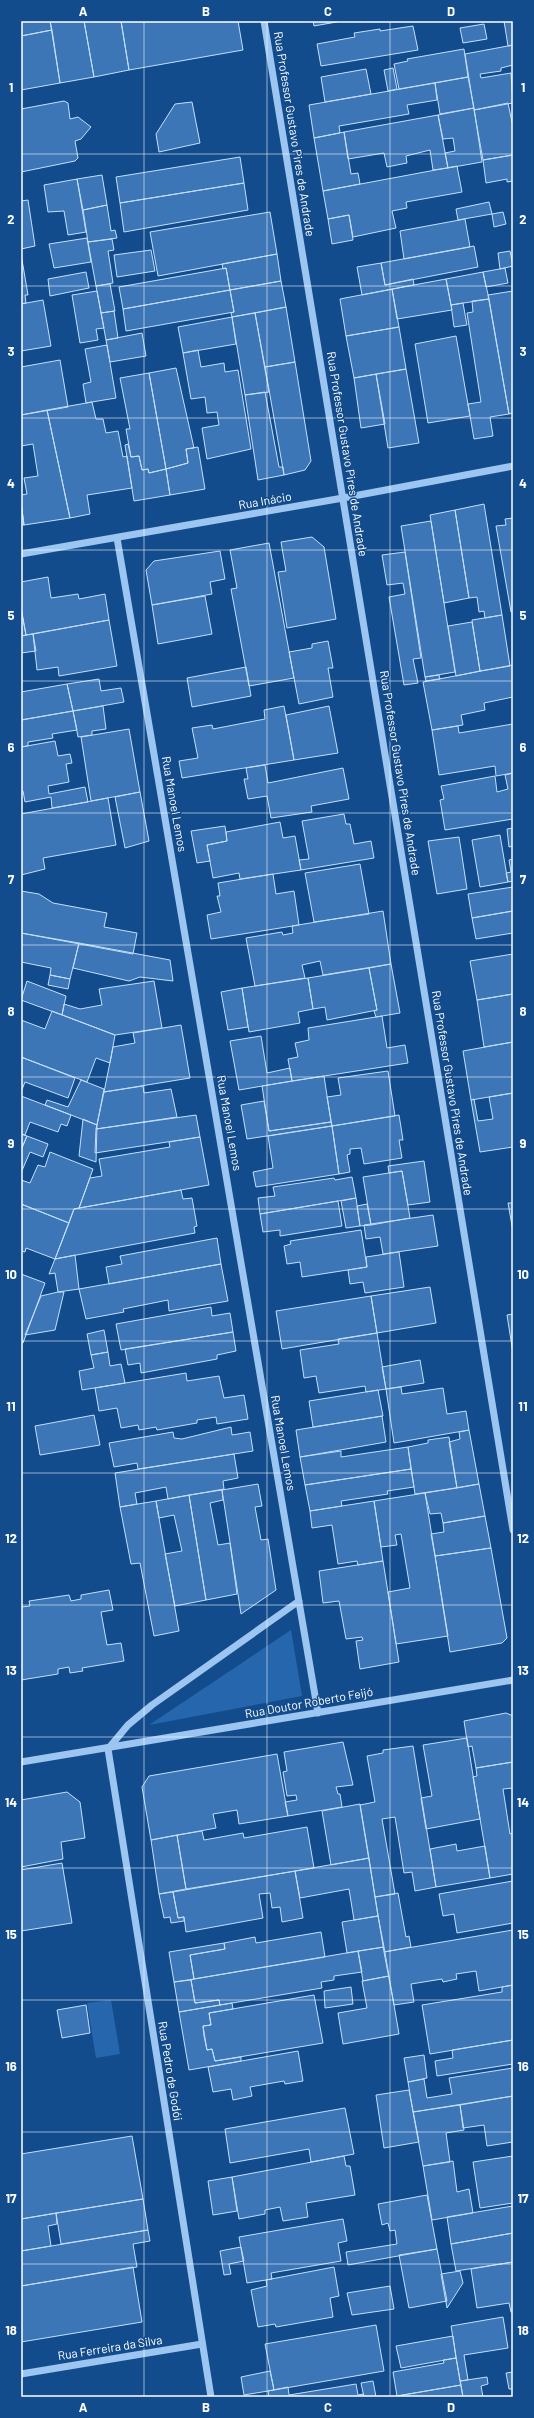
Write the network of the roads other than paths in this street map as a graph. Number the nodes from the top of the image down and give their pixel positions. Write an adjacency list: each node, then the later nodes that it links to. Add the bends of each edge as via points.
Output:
1 (264, 21): 3 (street, Rua Professor Gustavo Pires de Andrade)
2 (513, 466): 3 (street, Rua Inácio)
3 (343, 498): 4 (street, Rua Inácio); 6 (street, Rua Professor Gustavo Pires de Andrade)
4 (118, 538): 5 (street, Rua Inácio); 7 (street, Rua Manoel Lemos)
5 (21, 554)
6 (513, 1530)
7 (299, 1601): 9 (street, Rua Manoel Lemos); 10 (street, via 152,1705 128,1725)
8 (513, 1680): 9 (street, Rua Doutor Roberto Feijó)
9 (318, 1713): 10 (street, Rua Doutor Roberto Feijó)
10 (108, 1749): 11 (street, Rua Doutor Roberto Feijó); 12 (street, Rua Pedro de Godói)
11 (21, 1762)
12 (202, 2344): 13 (street, Rua Ferreira da Silva); 14 (street, Rua Pedro de Godói)
13 (21, 2374)
14 (210, 2397)

